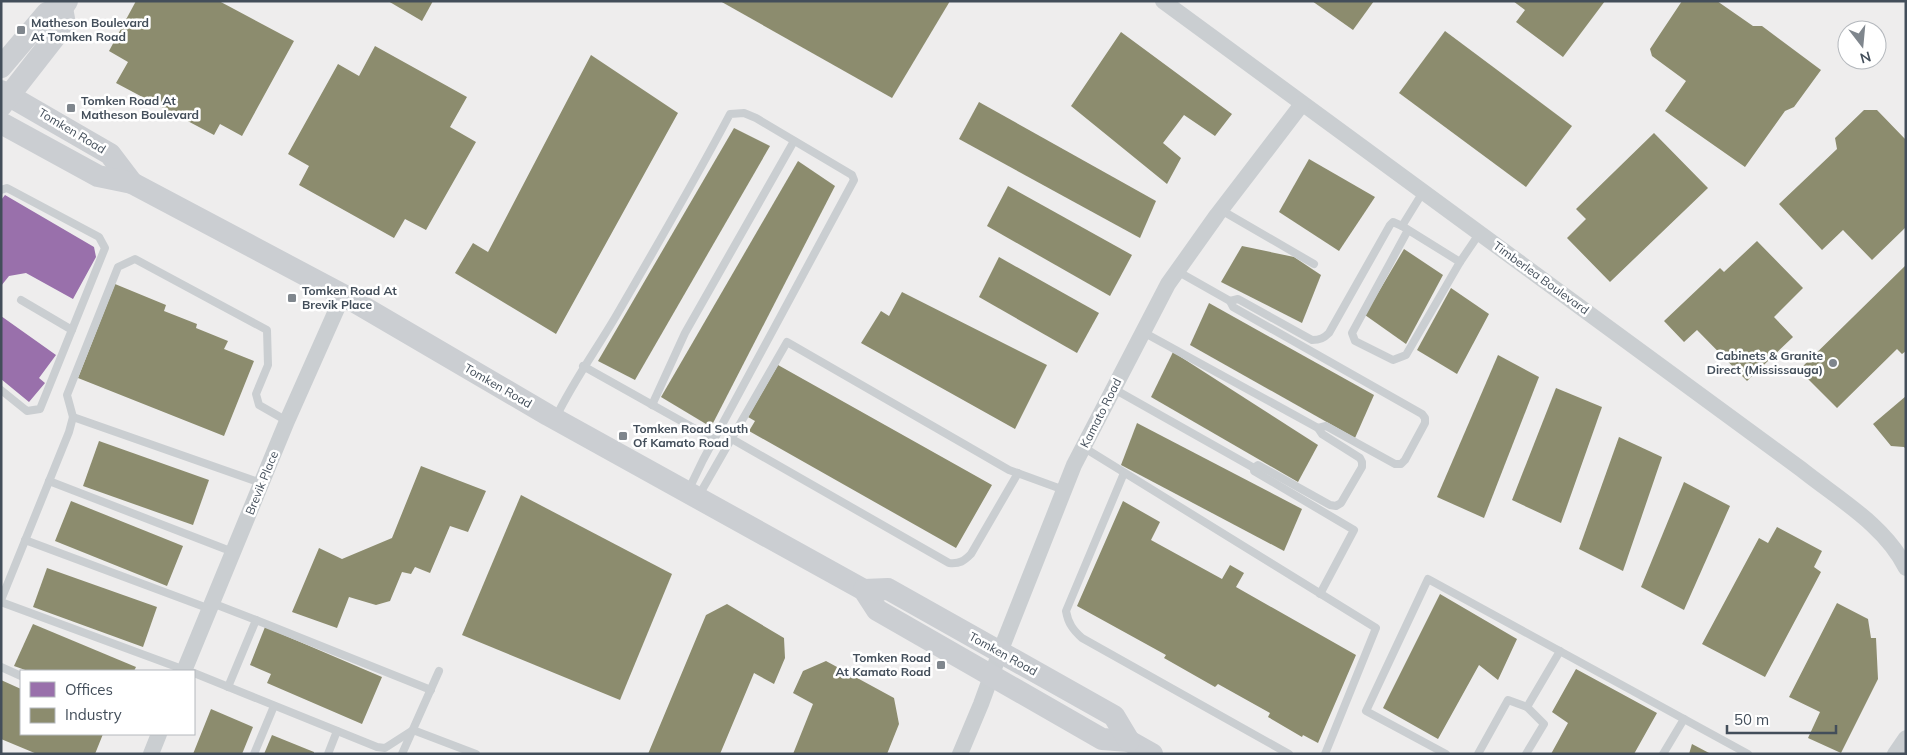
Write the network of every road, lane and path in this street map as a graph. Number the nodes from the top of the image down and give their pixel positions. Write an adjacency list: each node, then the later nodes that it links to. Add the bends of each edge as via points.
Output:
1 (1163, 1): 5 (street, Timberlea Boulevard)
2 (65, 4): 3 (main road, via 47,13); 4 (main road, via 65,24)
3 (1, 67)
4 (4, 97): 8 (main road, Tomken Road, via 110,154)
5 (1302, 104): 10 (street, Timberlea Boulevard); 11 (street, Kamato Road)
6 (1, 123): 8 (main road, Tomken Road, via 98,176)
7 (794, 141): 22 (lane, via 744,113 730,114 660,240); 25 (lane, via 685,333); 31 (lane, via 854,180)
8 (132, 183): 17 (main road, Tomken Road)
9 (1, 190): 20 (lane, via 7,188 99,237 105,248)
10 (1423, 192): 12 (lane); 13 (street, Timberlea Boulevard)
11 (1221, 210): 15 (lane); 16 (street, Kamato Road)
12 (1405, 228): 14 (lane); 14 (lane, via 1352,333 1355,341 1394,360 1406,356); 19 (lane, via 1393,222 1390,225 1330,333 1319,340 1312,340 1238,299)
13 (1479, 234): 14 (lane); 42 (street, Timberlea Boulevard, via 1872,524 1901,557)
14 (1460, 262)
15 (1314, 264)
16 (1177, 271): 19 (lane); 21 (street, Kamato Road)
17 (343, 295): 27 (main road, Tomken Road); 28 (street, Brevik Place)
18 (21, 300): 20 (lane)
19 (1230, 301): 29 (lane, via 1233,307 1425,418 1401,464 1395,464 1326,426)
20 (72, 330): 24 (lane, via 40,409 27,411)
21 (1143, 332): 23 (street, Kamato Road); 29 (lane)
22 (584, 366): 25 (lane); 27 (lane)
23 (1114, 388): 32 (street, Kamato Road); 33 (lane)
24 (1, 390)
25 (652, 405): 31 (lane)
26 (73, 417): 28 (lane, via 67,395 118,267 135,259 267,330 268,365 256,394 259,405); 36 (lane); 37 (lane)
27 (555, 419): 39 (main road, Tomken Road)
28 (287, 421): 37 (street, Brevik Place)
29 (1318, 428): 33 (lane, via 1362,462 1362,467 1336,506 1258,465)
30 (732, 438): 34 (lane, via 955,564 963,562 971,554); 34 (lane, via 787,342); 39 (lane)
31 (715, 440): 39 (lane)
32 (1083, 447): 35 (lane); 38 (street, Kamato Road)
33 (1254, 468): 44 (lane, via 1254,471 1354,530)
34 (1018, 473): 38 (lane)
35 (1124, 473): 44 (lane); 74 (lane, via 1066,611 1073,630)
36 (49, 481): 40 (lane); 41 (lane)
37 (261, 483): 41 (street, Brevik Place)
38 (1064, 490): 49 (street, Kamato Road)
39 (692, 495): 43 (main road, Tomken Road)
40 (25, 540): 45 (lane); 46 (lane)
41 (233, 552): 46 (street, Brevik Place)
42 (1906, 568)
43 (864, 590): 49 (main road, Tomken Road, via 888,589); 56 (main road, Tomken Road, via 877,610)
44 (1320, 594): 75 (lane, via 1376,628)
45 (1, 601): 51 (lane)
46 (211, 606): 47 (lane); 52 (street, Brevik Place)
47 (256, 620): 57 (lane); 58 (lane)
48 (1560, 651): 60 (lane); 61 (lane); 76 (lane, via 1428,579 1366,711)
49 (1000, 652): 56 (street, Kamato Road); 66 (main road, Tomken Road, via 1114,716)
50 (1, 667): 55 (lane)
51 (185, 670)
52 (188, 670)
53 (439, 671): 58 (lane)
54 (195, 674): 57 (lane)
55 (20, 676)
56 (991, 676): 66 (main road, Tomken Road, via 1102,740); 72 (street, Kamato Road)
57 (228, 687): 59 (lane)
58 (431, 690): 62 (lane)
59 (274, 706): 63 (lane); 69 (lane)
60 (1527, 707): 77 (lane, via 1508,700); 78 (lane, via 1544,724)
61 (1684, 719): 79 (lane); 80 (lane)
62 (413, 730): 63 (lane, via 385,748); 67 (lane); 71 (lane)
63 (337, 731): 70 (lane)
64 (155, 735): 68 (street)
65 (1906, 738): 81 (street)
66 (1130, 741): 73 (main road, Tomken Road)
67 (473, 753)
68 (151, 754)
69 (254, 754)
70 (328, 754)
71 (402, 754)
72 (960, 754)
73 (1152, 754)
74 (1289, 754)
75 (1325, 754)
76 (1445, 754)
77 (1478, 754)
78 (1526, 754)
79 (1663, 754)
80 (1748, 754)
81 (1895, 754)

